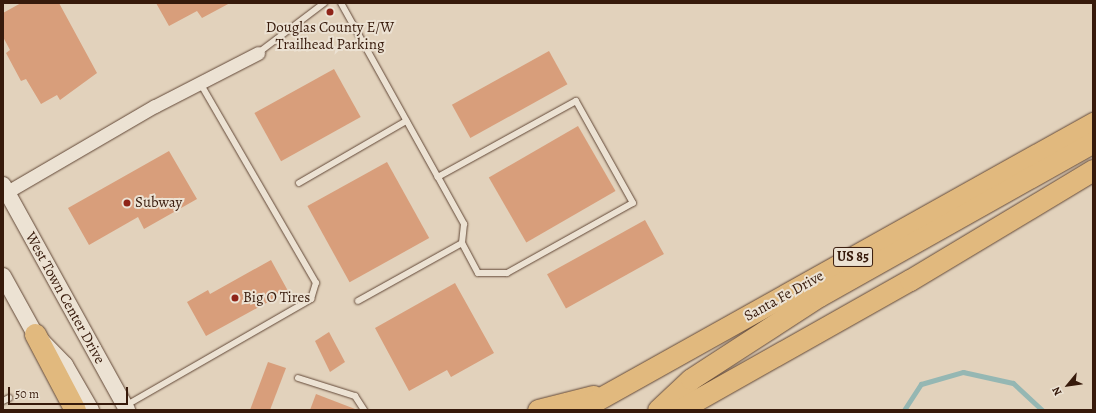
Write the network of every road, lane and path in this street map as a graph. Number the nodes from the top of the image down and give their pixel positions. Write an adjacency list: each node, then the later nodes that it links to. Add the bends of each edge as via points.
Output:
1 (324, 3): 3 (lane)
2 (341, 3): 5 (lane)
3 (258, 53): 4 (street)
4 (199, 82): 11 (street); 20 (lane, via 316,283 311,299)
5 (406, 120): 9 (lane); 10 (lane)
6 (1093, 123): 17 (highway, Santa Fe Drive / US 85)
7 (1093, 142): 26 (highway, via 819,296 691,380)
8 (1093, 170): 27 (highway, via 910,280)
9 (438, 178): 12 (lane, via 464,224); 12 (lane, via 576,101 632,203 507,273 478,273)
10 (299, 183)
11 (4, 190): 20 (street, West Town Center Drive)
12 (462, 243): 14 (lane)
13 (3, 276): 15 (street)
14 (358, 301)
15 (35, 334): 21 (highway); 22 (street, via 65,364)
16 (298, 378): 23 (lane, via 355,396)
17 (613, 391): 24 (highway); 25 (highway, Santa Fe Drive / US 85)
18 (9, 398): 19 (lane)
19 (3, 401)
20 (126, 408)
21 (75, 410)
22 (91, 410)
23 (364, 410)
24 (538, 410)
25 (579, 410)
26 (658, 410)
27 (679, 410)

